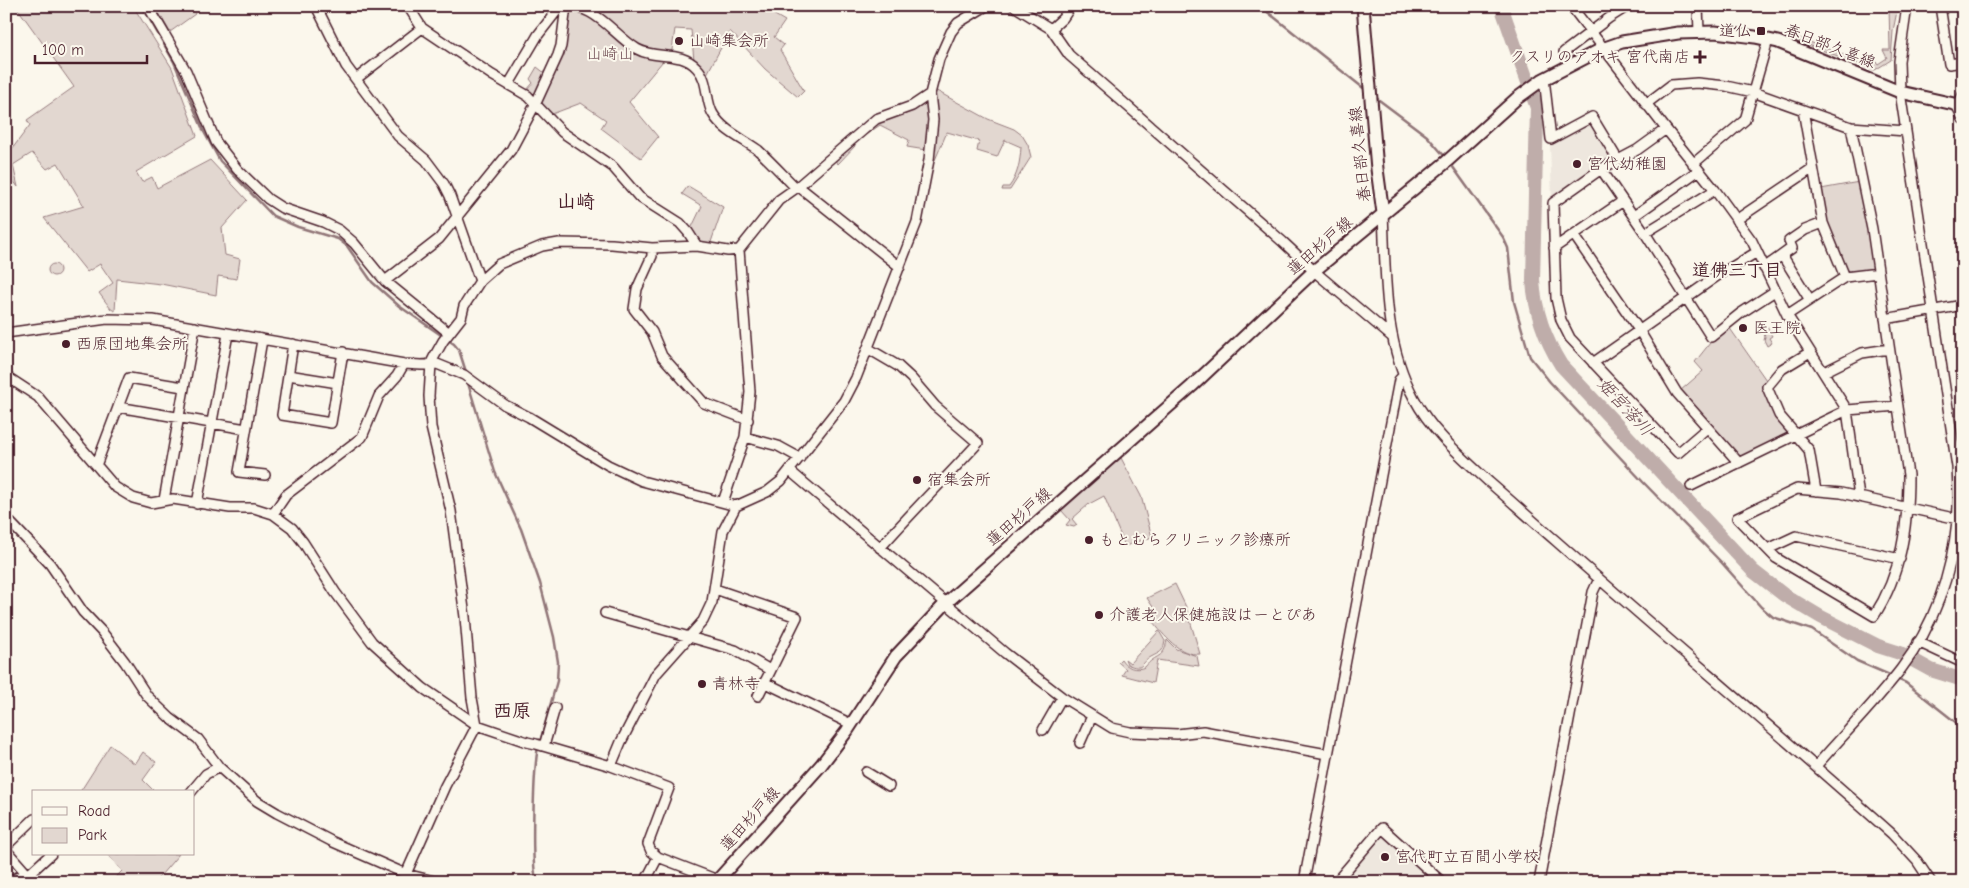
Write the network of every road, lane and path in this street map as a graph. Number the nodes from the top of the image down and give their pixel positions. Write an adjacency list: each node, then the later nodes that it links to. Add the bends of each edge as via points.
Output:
1 (148, 6): 62 (street, via 186,71 216,142 237,169 282,208 339,230)
2 (316, 6): 23 (street, via 346,66)
3 (408, 6): 15 (street)
4 (566, 6): 25 (street, via 559,8 538,35); 30 (street, via 561,46); 41 (street, via 601,18 643,52 679,57 698,68 713,114)
5 (986, 6): 14 (street)
6 (1014, 6): 16 (street)
7 (1071, 6): 16 (street)
8 (1363, 6): 44 (main road, 春日部久喜線, via 1377,169)
9 (1571, 6): 17 (street)
10 (1628, 6): 17 (street)
11 (1698, 6): 18 (street)
12 (1907, 6): 27 (street, via 1899,61)
13 (1940, 6): 22 (street, via 1949,64)
14 (974, 9): 28 (street, via 951,32 939,59)
15 (422, 28): 23 (street); 25 (street)
16 (1051, 29): 59 (street, via 1069,55)
17 (1590, 32): 20 (street); 21 (street)
18 (1699, 32): 19 (main road, 春日部久喜線); 20 (main road, 春日部久喜線, via 1643,37)
19 (1768, 40): 26 (street); 27 (main road, 春日部久喜線)
20 (1602, 49): 24 (main road, 春日部久喜線); 31 (street)
21 (1564, 52)
22 (1963, 62)
23 (356, 79): 46 (street, via 398,136 426,160 444,184)
24 (1543, 79): 37 (street, via 1551,139 1592,117); 44 (main road, 春日部久喜線)
25 (509, 84): 30 (street)
26 (1753, 92): 31 (street, via 1706,84 1671,85); 32 (street); 38 (street, via 1745,120)
27 (1900, 92): 29 (main road, 春日部久喜線); 36 (street)
28 (930, 94): 41 (street, via 912,106 876,119); 57 (street, via 933,120 929,160 917,222)
29 (1961, 102): 33 (street)
30 (536, 103): 46 (street, via 507,156); 51 (street, via 562,132 613,167 639,197 680,223)
31 (1646, 104): 35 (street)
32 (1803, 110): 34 (street); 39 (street)
33 (1963, 119)
34 (1851, 127): 36 (street); 60 (street)
35 (1666, 130): 37 (street); 38 (street)
36 (1906, 131): 68 (street)
37 (1618, 160): 40 (street)
38 (1696, 167): 42 (street); 45 (street)
39 (1813, 168): 47 (street); 48 (street)
40 (1601, 169): 43 (street); 53 (street, via 1553,203)
41 (797, 187): 54 (street, via 779,200); 57 (street)
42 (1715, 190): 47 (street); 49 (street)
43 (1623, 201): 45 (street); 50 (street)
44 (1384, 213): 59 (main road, 蓮田杉戸線); 76 (street, via 1384,276)
45 (1634, 216): 49 (street)
46 (458, 218): 62 (street, via 432,246); 63 (street)
47 (1736, 220): 55 (street)
48 (1823, 223): 56 (street, via 1789,241 1792,248); 61 (street)
49 (1645, 233): 65 (street)
50 (1574, 235): 53 (street); 72 (street)
51 (697, 246): 52 (street); 54 (street)
52 (652, 248): 63 (street, via 559,242 499,264); 96 (street, via 652,256 637,289 634,309 652,332 662,356 704,403)
53 (1554, 248): 84 (street, via 1556,298 1561,320 1570,338)
54 (739, 250): 96 (street, via 750,392)
55 (1757, 252): 58 (street); 65 (street)
56 (1782, 255): 58 (street); 66 (street)
57 (900, 267): 79 (street)
58 (1764, 268): 64 (street)
59 (1314, 272): 76 (street); 123 (main road, 蓮田杉戸線, via 1192,386)
60 (1878, 273): 61 (street); 70 (street)
61 (1845, 278): 66 (street)
62 (385, 281): 74 (street)
63 (480, 281): 74 (street, via 464,306 461,318)
64 (1775, 291): 65 (street, via 1710,337); 69 (street)
65 (1685, 297): 72 (street)
66 (1810, 300): 69 (street)
67 (1963, 306): 68 (street)
68 (1933, 310): 70 (street); 117 (street, via 1957,468)
69 (1787, 315): 82 (street)
70 (1885, 319): 80 (street)
71 (195, 327): 73 (street, via 153,320 107,319); 75 (street); 91 (street)
72 (1639, 330): 84 (street); 98 (street, via 1677,393)
73 (6, 333)
74 (449, 333): 83 (street)
75 (228, 334): 77 (street); 97 (street)
76 (1392, 337): 89 (street)
77 (262, 340): 78 (street); 99 (street)
78 (293, 344): 81 (street); 87 (street)
79 (869, 349): 102 (street, via 844,401); 118 (street, via 898,366 935,406 978,443)
80 (1890, 349): 86 (street, via 1862,352); 92 (street)
81 (343, 352): 85 (street); 90 (street)
82 (1810, 352): 86 (street); 100 (street, via 1782,369 1767,387 1779,415)
83 (431, 363): 85 (street); 111 (street, via 470,379 505,405 608,465 642,481); 135 (street, via 431,426 452,511)
84 (1593, 363): 98 (street, via 1678,453)
85 (404, 364): 115 (street, via 379,396 362,437 286,495)
86 (1824, 372): 94 (street)
87 (288, 375): 90 (street); 90 (street, via 282,415 331,423)
88 (6, 376): 103 (street, via 38,397)
89 (1403, 376): 121 (street, via 1433,428 1471,466); 139 (street, via 1399,380)
90 (338, 383)
91 (183, 387): 93 (street, via 129,378); 95 (street)
92 (1898, 406): 94 (street); 114 (street, via 1908,475)
93 (118, 407): 95 (street); 103 (street)
94 (1847, 410): 100 (street); 109 (street)
95 (178, 417): 97 (street); 110 (street)
96 (748, 420): 101 (street)
97 (212, 423): 99 (street); 112 (street)
98 (1707, 428): 104 (street)
99 (246, 429): 106 (street, via 239,472)
100 (1796, 435): 104 (street); 108 (street, via 1809,450)
101 (745, 437): 102 (street, via 778,446); 111 (street)
102 (800, 458): 105 (street)
103 (97, 463): 110 (street, via 116,487 133,498 151,503)
104 (1739, 463): 107 (street)
105 (790, 472): 113 (street, via 767,492); 118 (street)
106 (265, 475)
107 (1691, 486)
108 (1816, 491): 109 (street); 119 (street, via 1797,489 1737,518)
109 (1859, 498): 114 (street)
110 (164, 500): 112 (street)
111 (724, 502): 113 (street)
112 (197, 504): 115 (street, via 254,508)
113 (736, 506): 122 (street, via 723,531)
114 (1908, 508): 117 (street); 120 (street)
115 (273, 514): 135 (street, via 292,528 303,542 334,592 372,642 423,688)
116 (6, 518): 142 (street, via 50,564 147,696 198,739)
117 (1960, 520): 126 (street, via 1943,590)
118 (880, 548): 123 (street)
119 (1768, 549): 120 (street, via 1796,536); 120 (street, via 1776,558 1874,616 1885,600)
120 (1900, 559)
121 (1599, 579): 141 (street); 159 (street, via 1593,592)
122 (714, 589): 125 (street, via 703,621); 128 (street, via 797,617)
123 (946, 603): 131 (street, via 1005,654); 134 (main road, 蓮田杉戸線, via 896,656)
124 (605, 613): 125 (street)
125 (689, 637): 128 (street, via 735,650); 140 (street, via 656,674)
126 (1918, 642): 127 (street); 141 (street, via 1902,668)
127 (1963, 664)
128 (770, 670): 129 (street)
129 (764, 682): 130 (street); 134 (street)
130 (758, 696)
131 (1062, 696): 133 (street); 136 (street)
132 (555, 708): 138 (street)
133 (1092, 716): 137 (street); 139 (street, via 1112,728 1130,732 1177,734 1203,731)
134 (851, 724): 152 (main road, 蓮田杉戸線, via 821,764)
135 (477, 725): 138 (street); 150 (street, via 445,786)
136 (1043, 730)
137 (1080, 743)
138 (544, 746): 140 (street)
139 (1327, 754): 156 (street)
140 (611, 766): 149 (street, via 669,788 648,844 650,852)
141 (1816, 766): 160 (street, via 1892,834)
142 (219, 767): 145 (street, via 206,774); 150 (street, via 277,814)
143 (866, 772): 144 (street)
144 (889, 786)
145 (193, 790)
146 (32, 821): 147 (street)
147 (6, 848): 151 (street)
148 (49, 856): 151 (street)
149 (658, 857): 152 (street); 155 (street)
150 (406, 878): 154 (street)
151 (31, 879): 153 (main road)
152 (719, 881)
153 (8, 882)
154 (438, 882)
155 (646, 882)
156 (1304, 882)
157 (1336, 882): 158 (street, via 1382,828)
158 (1442, 882)
159 (1539, 882)
160 (1931, 882)

